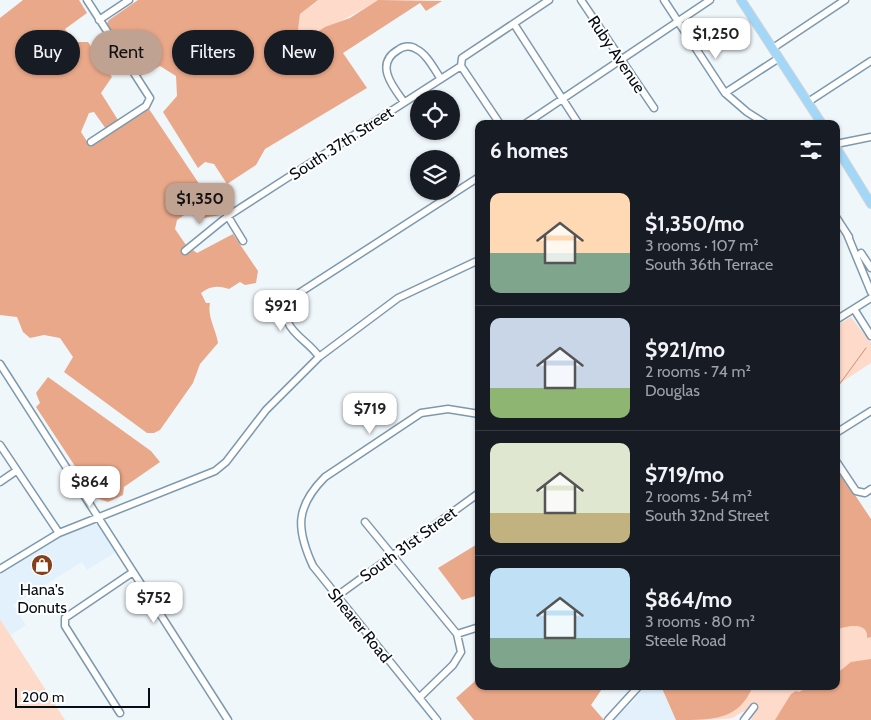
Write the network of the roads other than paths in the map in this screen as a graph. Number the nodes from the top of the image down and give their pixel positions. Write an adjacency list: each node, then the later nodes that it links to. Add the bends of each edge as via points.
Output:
1 (87, 0): 9 (street)
2 (129, 0): 9 (street)
3 (549, 0): 11 (street, South 37th Street)
4 (581, 0): 14 (street, Ruby Avenue)
5 (664, 0): 10 (street)
6 (710, 0): 10 (street)
7 (741, 0): 12 (main road)
8 (845, 0): 12 (street)
9 (99, 20): 29 (street, via 150,100 146,106)
10 (678, 21): 14 (street); 18 (street)
11 (514, 24): 16 (street, South 37th Street, via 462,58); 19 (street)
12 (773, 48): 13 (main road)
13 (779, 58): 18 (street); 21 (main road)
14 (621, 60): 19 (street); 22 (street, Ruby Avenue)
15 (871, 61): 21 (street)
16 (460, 66): 17 (street, South 37th Street); 23 (street)
17 (441, 79): 20 (street, South 37th Street); 20 (street, via 415,48 397,50 388,58 386,73)
18 (725, 93): 26 (street)
19 (564, 98): 24 (street); 25 (street)
20 (404, 102): 35 (street, South 37th Street)
21 (808, 102): 27 (main road)
22 (654, 108)
23 (497, 120)
24 (531, 120)
25 (576, 120)
26 (760, 120)
27 (819, 120)
28 (870, 139): 30 (street)
29 (91, 142)
30 (840, 145)
31 (840, 153): 33 (main road)
32 (475, 180): 49 (street, via 293,297 288,313 292,330)
33 (871, 204)
34 (220, 205): 35 (street)
35 (228, 216): 38 (street); 40 (street, South 37th Street)
36 (840, 223): 37 (street)
37 (847, 234): 39 (street); 44 (street)
38 (243, 241)
39 (857, 246)
40 (185, 251)
41 (861, 253): 43 (street)
42 (475, 262): 49 (street, via 398,298)
43 (871, 268)
44 (870, 290)
45 (871, 298): 46 (street)
46 (854, 309): 47 (street); 48 (street)
47 (840, 318)
48 (871, 336)
49 (319, 357): 60 (street, via 259,418 226,462 215,470)
50 (0, 364): 60 (street)
51 (871, 411): 53 (street)
52 (475, 413): 66 (street, Shearer Road, via 448,408 421,413 325,477 314,488 305,504 301,521 303,544)
53 (840, 430)
54 (0, 445): 56 (street)
55 (840, 467): 58 (street, via 856,491 865,493)
56 (16, 471): 57 (street); 62 (street)
57 (0, 482)
58 (871, 489)
59 (475, 496): 63 (street, South 31st Street)
60 (97, 516): 62 (street); 65 (street)
61 (366, 522): 63 (street)
62 (59, 533): 64 (street)
63 (392, 555): 66 (street, South 31st Street); 68 (street)
64 (0, 569)
65 (133, 572): 72 (street, via 65,618 65,626); 73 (street)
66 (337, 596): 70 (street, Shearer Road)
67 (475, 628): 68 (street)
68 (458, 634): 70 (street, via 461,652 453,666)
69 (635, 690): 75 (street)
70 (419, 698): 74 (street, Shearer Road)
71 (754, 707): 76 (street)
72 (120, 713)
73 (228, 720)
74 (436, 720)
75 (608, 720)
76 (744, 720)

